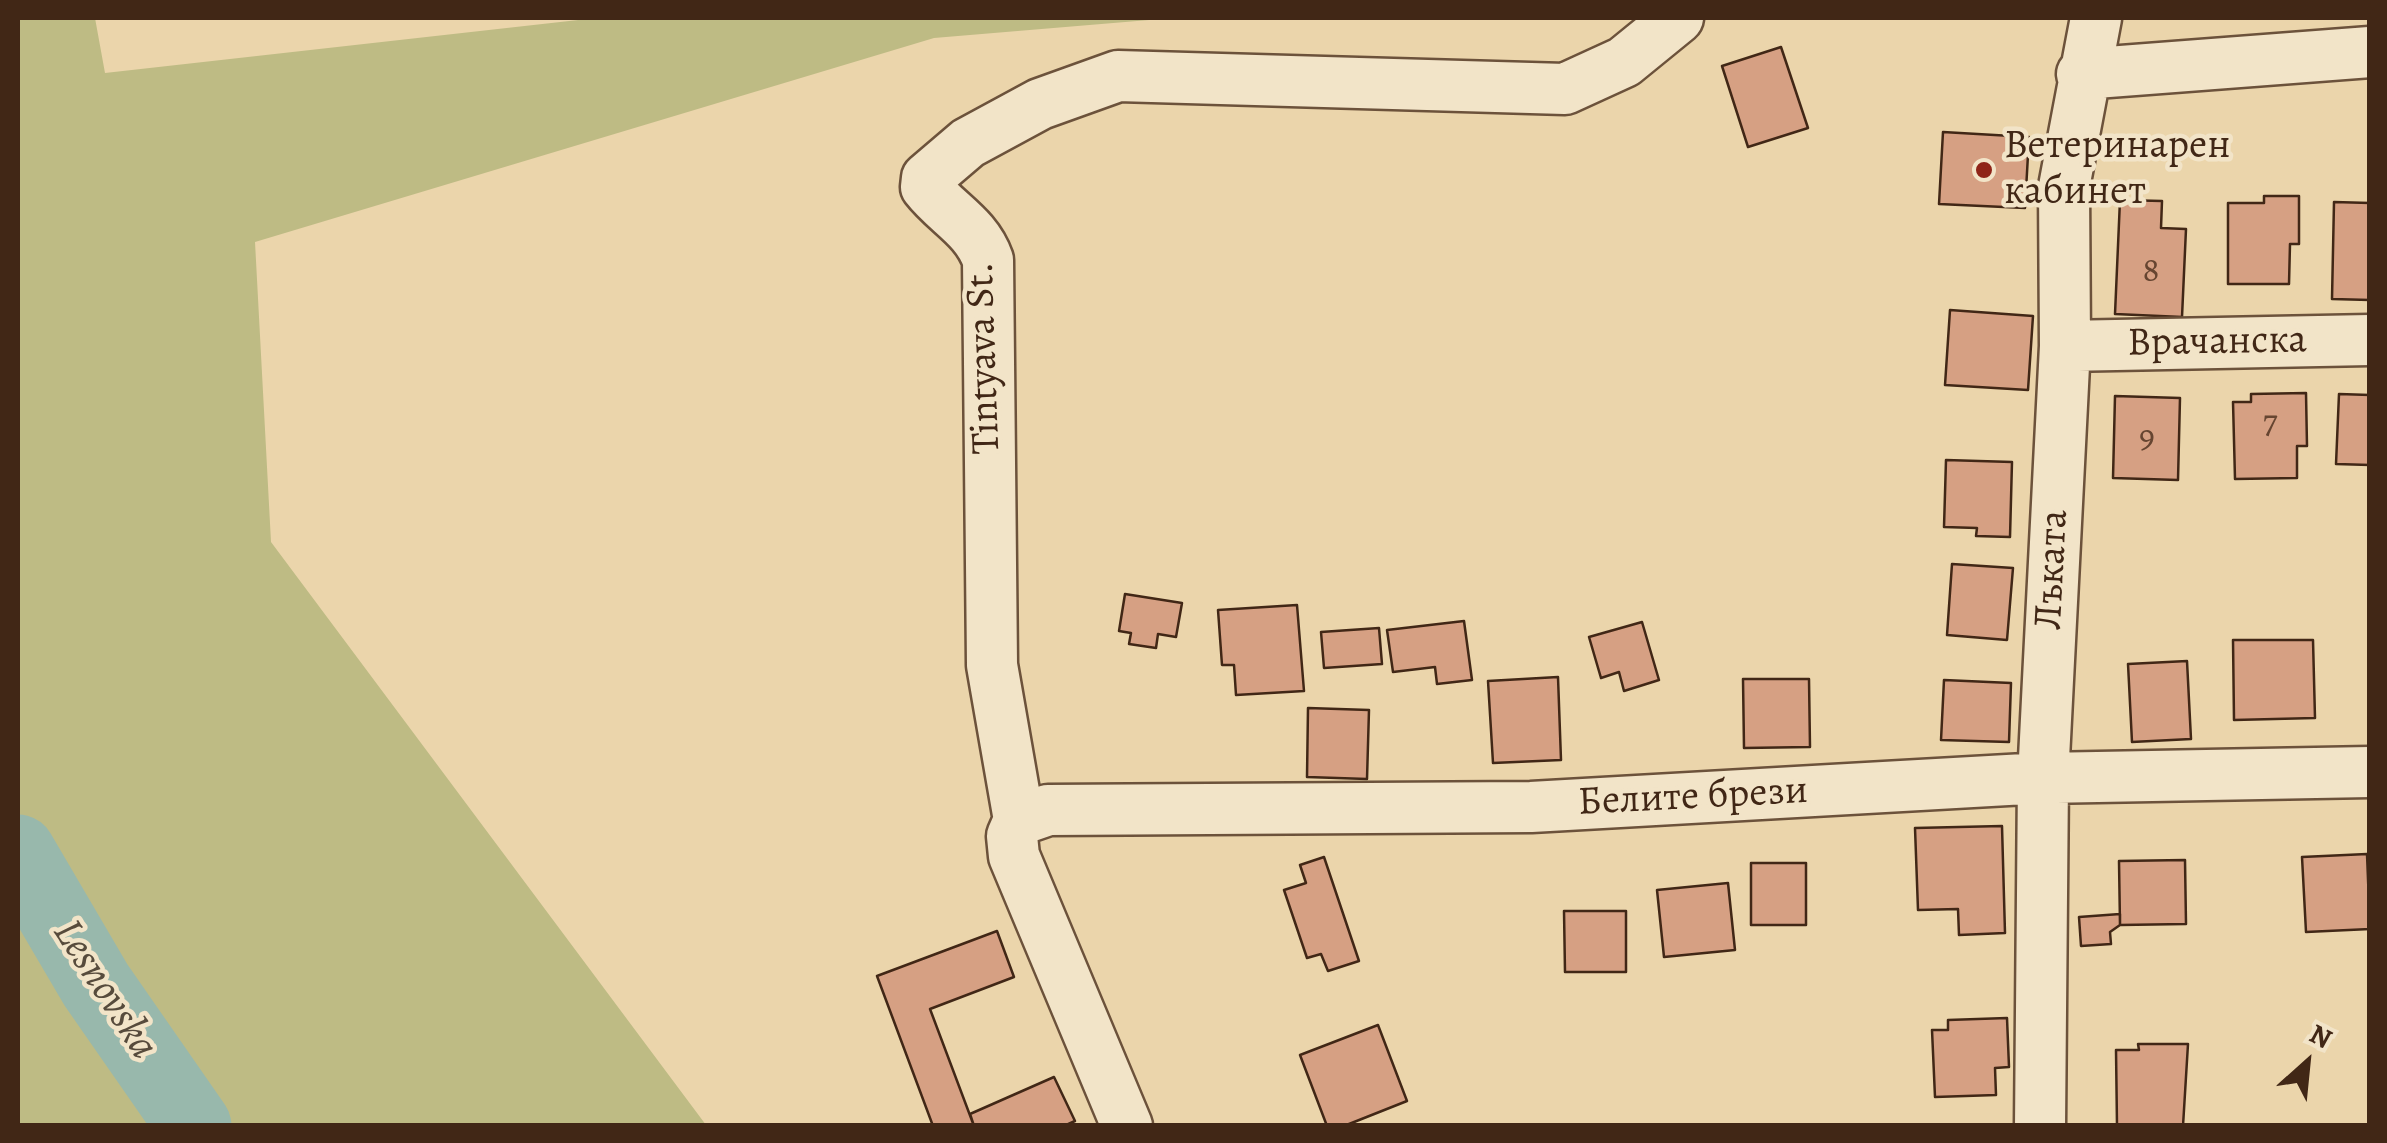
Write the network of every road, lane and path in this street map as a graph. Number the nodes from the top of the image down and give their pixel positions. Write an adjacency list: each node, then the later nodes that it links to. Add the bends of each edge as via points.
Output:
1 (1678, 18): 9 (street, Tintyava St., via 1624,62 1565,89 1118,76 1040,104 968,143 927,178 934,197 975,232 988,260 992,664)
2 (2096, 18): 4 (street, Лъката)
3 (2370, 52): 4 (street)
4 (2082, 74): 6 (street, Лъката, via 2064,187)
5 (2370, 340): 6 (street, Врачанска)
6 (2064, 346): 8 (street, Лъката)
7 (2370, 772): 8 (street, Белите брези)
8 (2043, 778): 9 (street, Белите брези, via 1531,808 1048,810); 11 (street, Лъката)
9 (1018, 820): 10 (street, via 1014,856)
10 (1127, 1126)
11 (2040, 1126)

